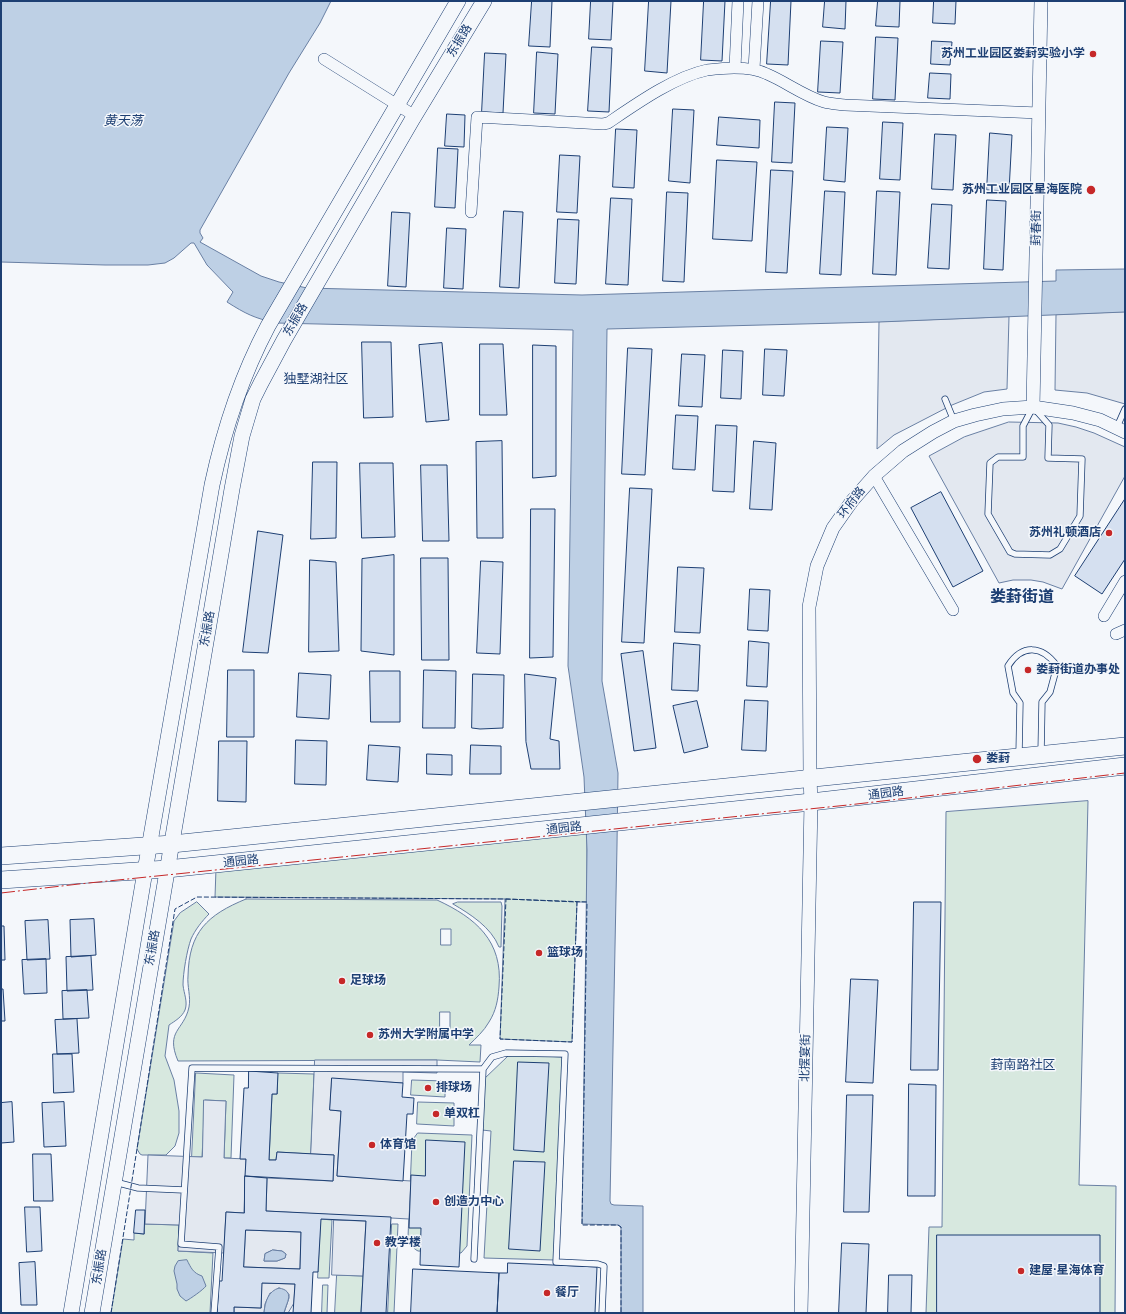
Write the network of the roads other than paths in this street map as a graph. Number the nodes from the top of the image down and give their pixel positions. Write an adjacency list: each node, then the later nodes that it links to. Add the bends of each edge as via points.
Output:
1 (458, 1): 9 (main road, 东振路)
2 (484, 1): 11 (main road, 东振路)
3 (738, 1): 7 (street)
4 (758, 1): 8 (street)
5 (1041, 1): 10 (street, 葑春街)
6 (324, 59): 9 (street)
7 (735, 68): 8 (street); 12 (street, via 706,70 686,77 603,124 477,117)
8 (754, 69): 10 (street, via 824,102)
9 (397, 104): 11 (street); 29 (main road, 东振路, via 253,354 224,431 212,485)
10 (1039, 113): 14 (street, 葑春街)
11 (415, 116): 28 (main road, 东振路, via 292,326 253,399 242,436)
12 (471, 212)
13 (945, 398): 16 (lane)
14 (1033, 407): 14 (lane, via 1023,426 1023,457 998,457 990,463 988,514 1010,552 1050,555 1060,549 1080,516 1082,459 1048,458 1049,425); 16 (street, 环府路, via 1003,409); 17 (street, 环府路, via 1100,420)
15 (1125, 409): 17 (lane)
16 (954, 421): 18 (street, 环府路, via 903,451)
17 (1121, 430)
18 (874, 476): 20 (street); 26 (street, 环府路, via 833,528 817,566 809,607)
19 (1125, 581): 21 (street)
20 (953, 610)
21 (1104, 616)
22 (1125, 746): 23 (main road, 通园路)
23 (1041, 755): 24 (main road, 通园路); 24 (lane, via 1042,702 1050,692 1057,666 1045,653 1028,650 1013,658 1008,666 1013,693 1020,703)
24 (1019, 757): 26 (main road, 通园路)
25 (1125, 766): 27 (main road, 通园路)
26 (810, 778): 27 (street, 环府路); 28 (main road, 通园路)
27 (811, 802): 31 (main road, 通园路); 42 (street, 北摆宴街)
28 (172, 844): 29 (main road, 通园路); 31 (main road, 东振路)
29 (150, 846): 30 (main road, 通园路); 32 (main road, 东振路)
30 (1, 856)
31 (166, 869): 32 (main road, 通园路); 35 (main road, 东振路)
32 (145, 871): 33 (main road, 通园路); 38 (main road, 东振路)
33 (1, 880)
34 (483, 1069): 36 (lane, via 192,1068); 37 (lane); 41 (lane, via 492,1057 506,1053 565,1054 556,1262 604,1266)
35 (114, 1182): 36 (lane, via 138,1188); 39 (main road, 东振路)
36 (184, 1190): 40 (lane, via 181,1244 219,1247)
37 (474, 1259)
38 (71, 1313)
39 (92, 1313)
40 (214, 1313)
41 (602, 1313)
42 (801, 1313)

